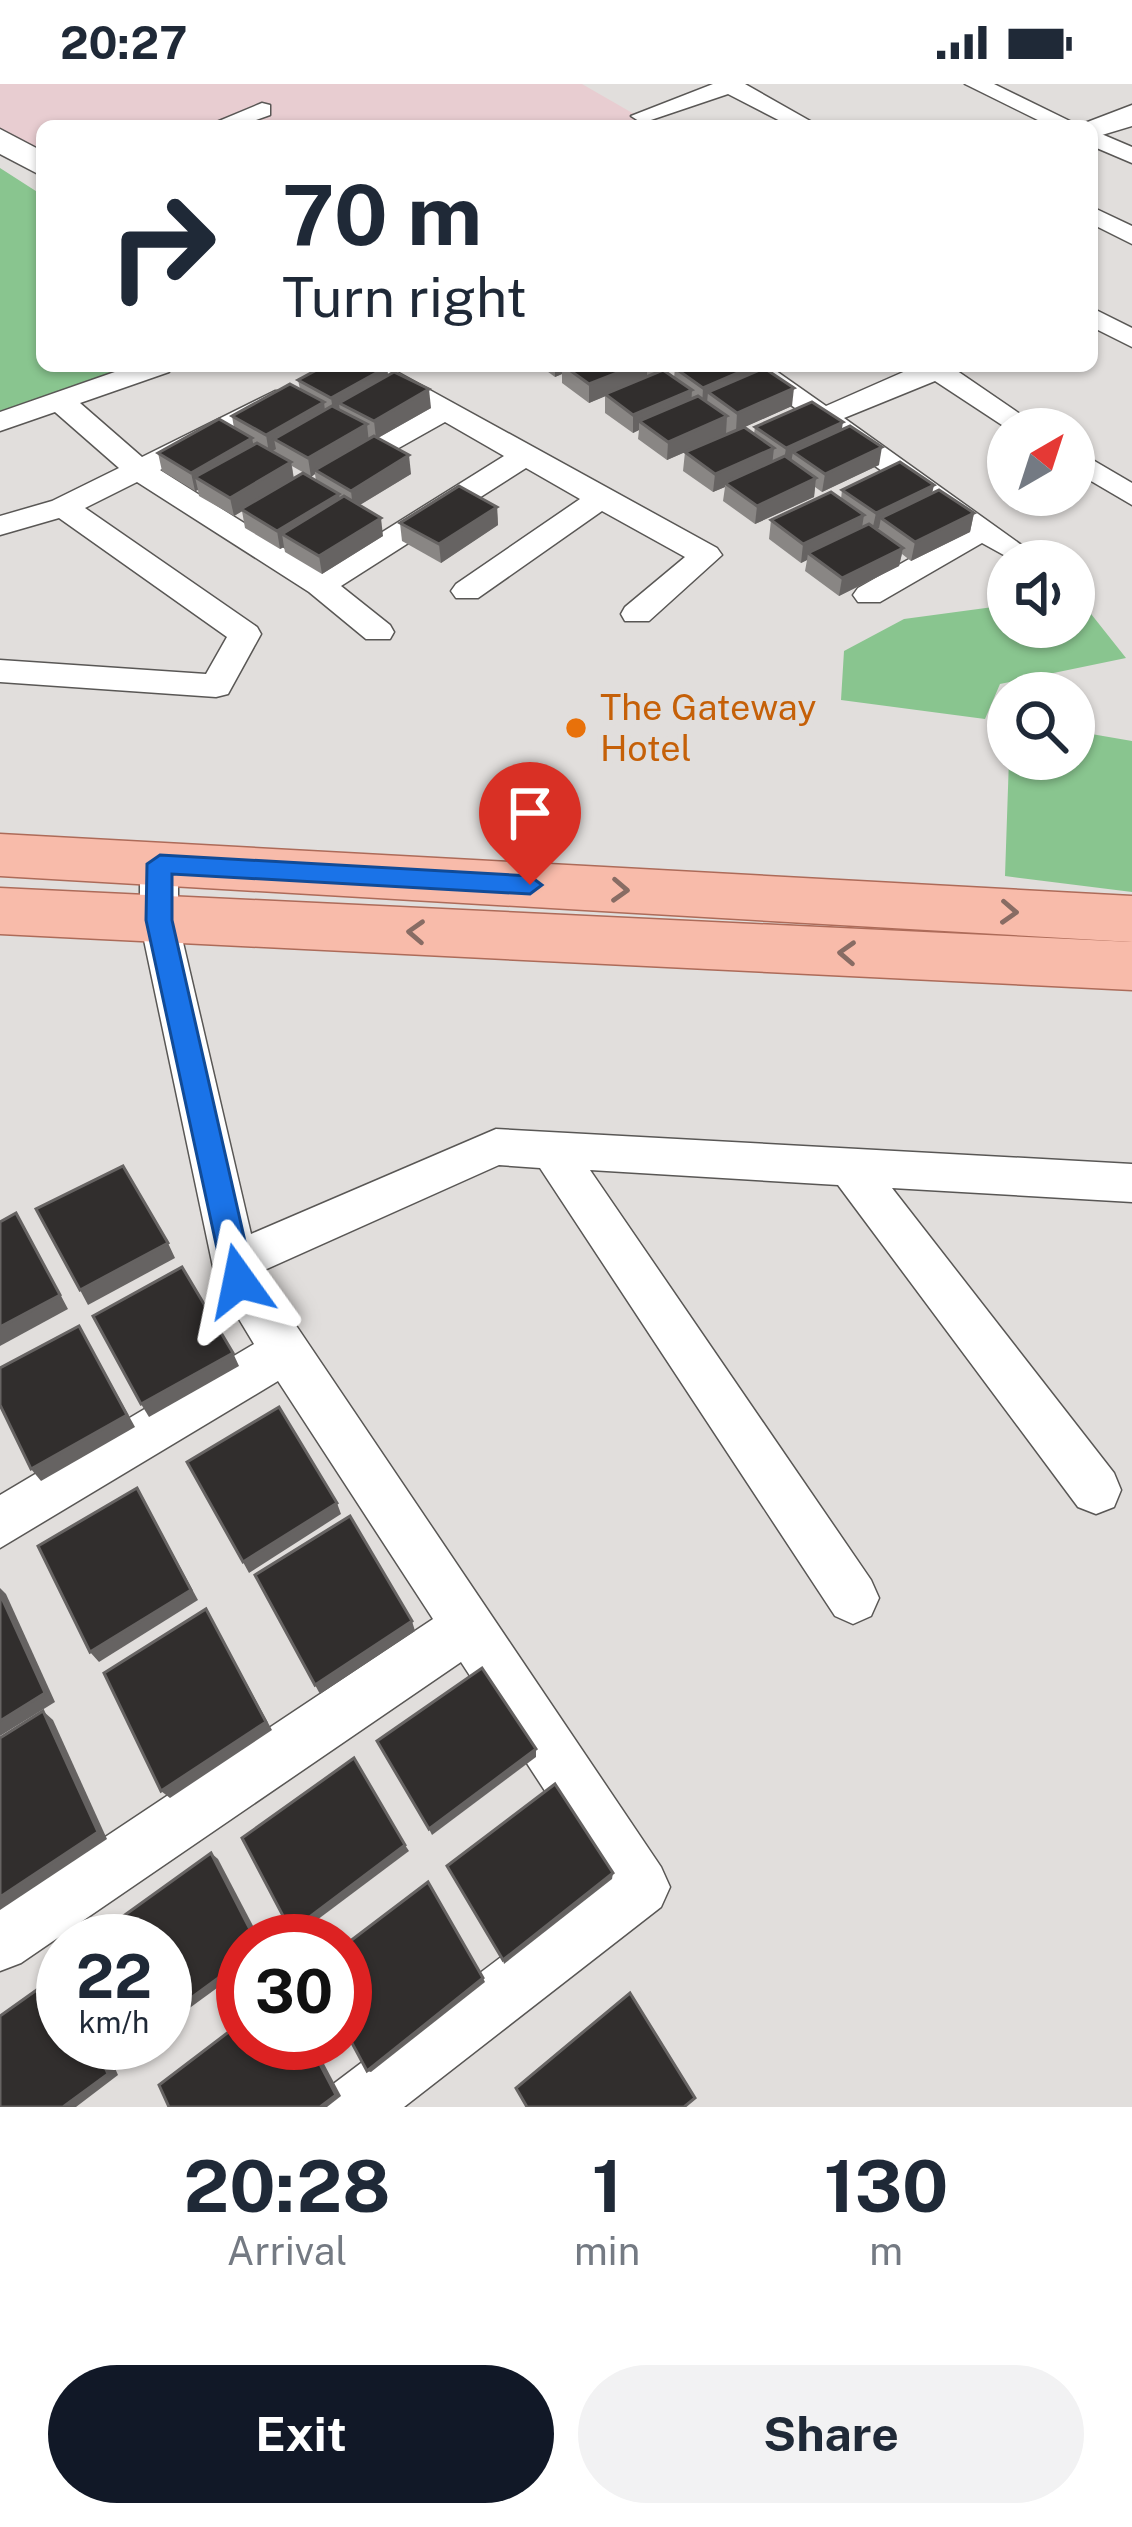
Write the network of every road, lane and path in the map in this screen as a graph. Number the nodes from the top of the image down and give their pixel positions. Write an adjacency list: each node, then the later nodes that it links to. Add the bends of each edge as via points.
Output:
1 (976, 84): 8 (street)
2 (732, 85): 5 (street); 7 (street)
3 (262, 110): 6 (street)
4 (1132, 115): 9 (street)
5 (642, 116)
6 (234, 120)
7 (797, 120)
8 (1056, 120)
9 (1098, 129)
10 (1098, 136): 12 (street)
11 (0, 139): 13 (street)
12 (1132, 156)
13 (36, 162)
14 (1098, 217): 15 (street)
15 (1132, 236)
16 (1098, 319): 17 (street)
17 (1132, 339)
18 (143, 372): 24 (street)
19 (375, 372): 26 (street)
20 (760, 372): 27 (street)
21 (923, 372): 27 (street)
22 (940, 372): 25 (street)
23 (304, 387): 32 (street)
24 (62, 403): 28 (street); 32 (street)
25 (996, 408)
26 (446, 409): 30 (street); 34 (street)
27 (815, 411): 29 (street); 31 (street)
28 (0, 422)
29 (767, 423)
30 (526, 455): 37 (street); 44 (street)
31 (895, 466): 35 (street); 41 (street)
32 (142, 472): 38 (street); 42 (street)
33 (1095, 472): 36 (street)
34 (309, 486)
35 (853, 487)
36 (1132, 496)
37 (598, 500): 45 (street); 47 (street, via 706,555)
38 (63, 507): 40 (street); 49 (street, via 245,634 216,686)
39 (270, 508): 42 (street)
40 (0, 526)
41 (984, 529): 43 (street); 46 (street)
42 (231, 531): 44 (street)
43 (999, 540)
44 (320, 585): 48 (street)
45 (467, 591)
46 (868, 595)
47 (637, 614)
48 (378, 632)
49 (0, 671)
50 (0, 855): 51 (main road)
51 (159, 892): 52 (main road); 53 (main road, one-way to 53); 54 (main road, one-way to 51); 58 (street)
52 (0, 911)
53 (1132, 919)
54 (1132, 966)
55 (552, 1150): 56 (street); 58 (street, via 496,1147); 62 (street)
56 (850, 1167): 57 (street); 60 (street)
57 (1129, 1186)
58 (236, 1261): 59 (street, via 239,1281)
59 (285, 1351): 61 (street); 63 (street)
60 (1096, 1490)
61 (0, 1523)
62 (853, 1598)
63 (467, 1627): 64 (street); 65 (street, via 641,1887)
64 (0, 1942)
65 (354, 2107)

